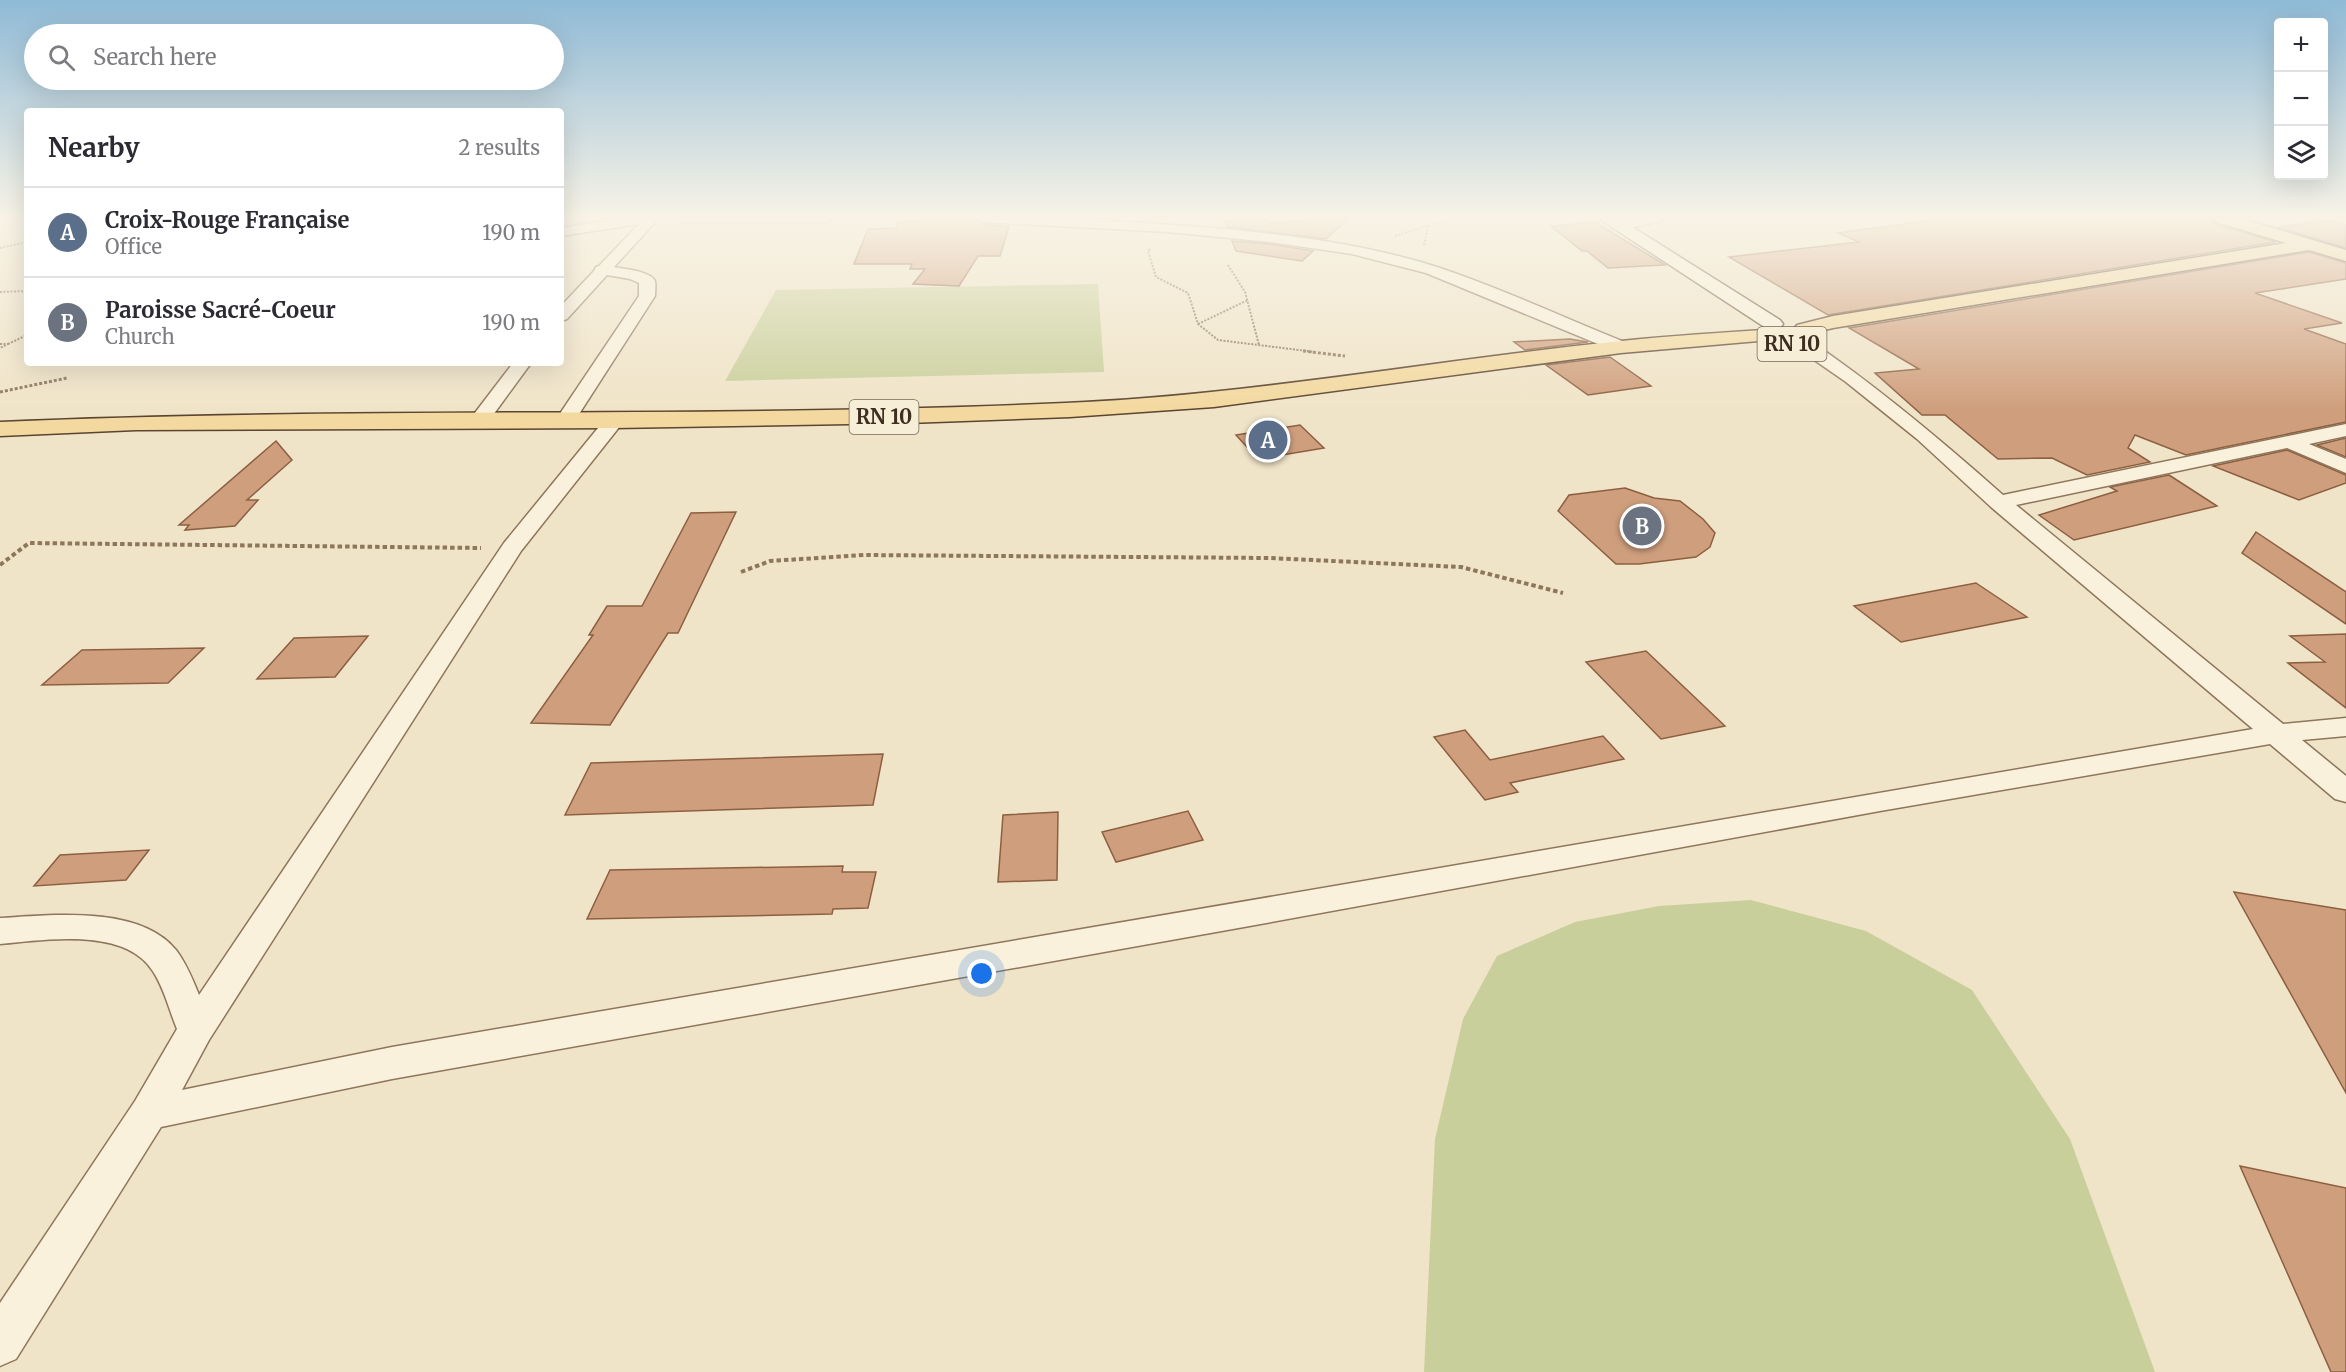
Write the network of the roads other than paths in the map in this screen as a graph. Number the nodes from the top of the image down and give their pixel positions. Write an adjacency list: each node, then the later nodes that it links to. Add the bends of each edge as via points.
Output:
1 (591, 282): 6 (street)
2 (647, 282): 11 (street, via 647,296)
3 (1461, 282): 9 (street)
4 (1699, 282): 7 (street)
5 (2080, 282): 8 (main road, RN 10, via 1833,322)
6 (564, 313)
7 (1768, 330): 8 (main road, RN 10, via 1781,342); 9 (main road, RN 10)
8 (1804, 336): 18 (street)
9 (1621, 347): 12 (main road, RN 10, via 1214,400 1082,410)
10 (520, 366): 13 (street)
11 (565, 421): 12 (main road, RN 10); 13 (main road, RN 10)
12 (614, 421): 23 (street, via 512,548)
13 (478, 422): 14 (main road, RN 10, via 136,423)
14 (0, 429)
15 (2346, 430): 16 (street)
16 (2289, 442): 17 (street); 18 (street)
17 (2346, 467)
18 (1999, 502): 20 (street)
19 (2346, 727): 20 (street)
20 (2275, 735): 21 (street); 24 (street, via 403,1061)
21 (2346, 792)
22 (0, 931): 23 (street, via 110,930 141,939 163,958)
23 (196, 1030): 24 (street)
24 (149, 1113): 25 (street)
25 (0, 1343)

